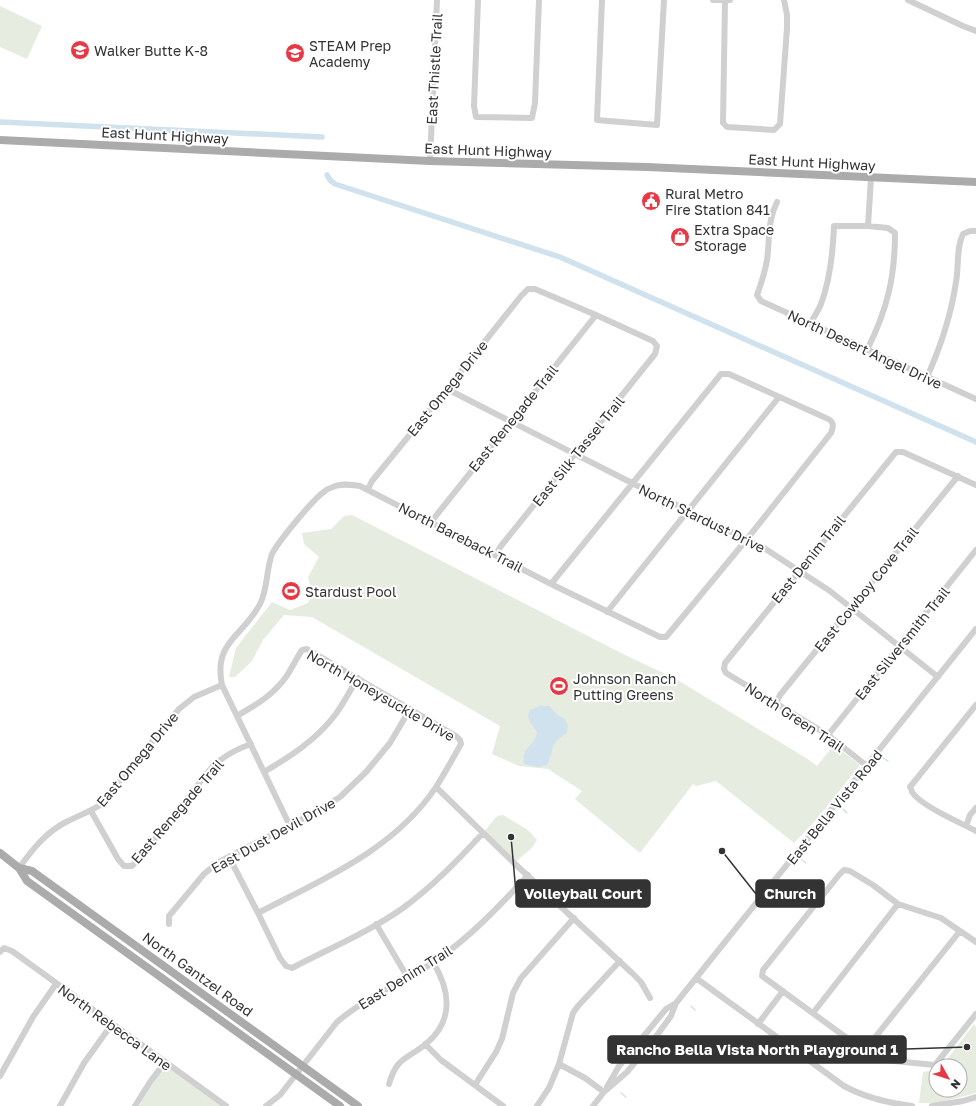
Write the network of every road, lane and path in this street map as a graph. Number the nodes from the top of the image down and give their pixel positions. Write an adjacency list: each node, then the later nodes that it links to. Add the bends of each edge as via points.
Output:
1 (437, 0): 12 (street, East Thistle Trail)
2 (478, 0): 3 (street, via 474,106 476,117 532,118 535,103)
3 (539, 0)
4 (602, 0): 5 (street, via 598,120 657,125)
5 (664, 0)
6 (713, 0): 7 (street)
7 (727, 0): 8 (street, via 723,123 727,127 774,130 780,124 787,28)
8 (784, 0)
9 (908, 0): 10 (street)
10 (976, 31)
11 (0, 140): 12 (main road, East Hunt Highway)
12 (430, 161): 13 (main road, East Hunt Highway, via 647,167)
13 (871, 178): 14 (main road, East Hunt Highway); 16 (street)
14 (976, 182)
15 (777, 202): 19 (street, North Desert Angel Drive, via 770,223 767,261 757,295 761,301)
16 (868, 226): 19 (street, via 834,226 828,278 821,304); 20 (street, via 888,228 894,233 893,271 888,298)
17 (976, 231): 21 (street, via 963,234 959,240 953,303 946,331)
18 (596, 315): 22 (street, East Omega Drive, via 528,289); 25 (street, East Renegade Trail); 26 (street, East Silk Tassel Trail, via 652,341 657,346 655,354)
19 (810, 324): 20 (street, North Desert Angel Drive)
20 (868, 350): 21 (street, North Desert Angel Drive)
21 (927, 377): 24 (street, North Desert Angel Drive)
22 (447, 389): 25 (street, North Stardust Drive); 30 (street, East Omega Drive)
23 (779, 397): 28 (street, via 729,374 721,374); 31 (street); 33 (street, via 831,420 834,427)
24 (976, 399)
25 (511, 421): 26 (street, North Stardust Drive); 32 (street, East Renegade Trail)
26 (575, 454): 28 (street, North Stardust Drive); 35 (street, East Silk Tassel Trail)
27 (958, 476): 29 (street); 36 (street, East Denim Trail, via 903,452 896,452); 38 (street, East Cowboy Cove Trail)
28 (632, 483): 31 (street, North Stardust Drive); 37 (street)
29 (976, 485)
30 (368, 489): 32 (street, North Bareback Trail); 45 (street, North Bareback Trail, via 346,484 325,490 275,550 263,598 256,612 230,641 222,656)
31 (689, 511): 33 (street, North Stardust Drive); 39 (street)
32 (430, 522): 35 (street, North Bareback Trail)
33 (747, 539): 36 (street, North Stardust Drive); 39 (street, North Bareback Trail, via 666,637 660,637)
34 (976, 550): 41 (street, East Silversmith Trail)
35 (496, 554): 37 (street, North Bareback Trail)
36 (799, 571): 38 (street, North Stardust Drive); 42 (street, East Denim Trail, via 725,663)
37 (551, 584): 39 (street, North Bareback Trail)
38 (851, 607): 41 (street, North Stardust Drive); 46 (street, East Cowboy Cove Trail)
39 (608, 612)
40 (976, 629): 43 (street, East Bella Vista Road)
41 (900, 646): 43 (street, North Stardust Drive); 50 (street, East Silversmith Trail)
42 (724, 669): 46 (street, North Green Trail, via 726,673)
43 (938, 677): 52 (street, East Bella Vista Road)
44 (358, 678): 48 (street, North Honeysuckle Drive); 49 (street, North Honeysuckle Drive, via 308,649 302,650 276,689 258,704); 53 (street, via 325,728 300,750)
45 (222, 685): 49 (street); 56 (street, East Omega Drive, via 194,698 179,709 107,798)
46 (776, 703): 50 (street, North Green Trail)
47 (976, 705): 58 (street, via 910,786 922,802)
48 (410, 708): 54 (street, North Honeysuckle Drive, via 460,740 461,744); 57 (street, East Dust Devil Drive, via 390,743 353,786 328,806)
49 (237, 716): 51 (street)
50 (828, 735): 52 (street, North Green Trail)
51 (251, 744): 53 (street); 56 (street, East Renegade Trail, via 224,756 212,766 132,866 124,866 118,859)
52 (867, 766): 76 (street, East Bella Vista Road)
53 (264, 772): 57 (street)
54 (436, 787): 60 (street); 66 (street, via 399,829 378,847 355,863)
55 (976, 808): 58 (street)
56 (91, 811): 63 (street, East Omega Drive, via 52,831)
57 (290, 826): 62 (street, East Dust Devil Drive)
58 (966, 826): 59 (street)
59 (976, 831)
60 (483, 832): 64 (street); 69 (street, via 438,880 401,909)
61 (0, 853): 63 (main road, North Gantzel Road)
62 (230, 857): 66 (street); 68 (street, East Dust Devil Drive, via 217,863 204,874 169,916)
63 (19, 868): 91 (main road, North Gantzel Road, via 32,871); 92 (main road, North Gantzel Road, via 27,881)
64 (528, 875): 67 (street); 74 (street, East Denim Trail, via 473,931)
65 (898, 904): 70 (street, via 941,918); 78 (street, via 850,870 844,870 763,970 762,976); 81 (street)
66 (258, 913): 69 (street, via 280,958 286,966 292,968)
67 (574, 918): 73 (street); 95 (street, via 521,978 513,993 502,1039)
68 (169, 924)
69 (376, 924): 75 (street)
70 (960, 931): 71 (street); 88 (street)
71 (976, 942)
72 (2, 950): 77 (street, North Rebecca Lane, via 12,951)
73 (620, 961): 79 (street, via 641,982); 90 (street, via 573,1013)
74 (433, 962): 75 (street, East Denim Trail); 87 (street, via 444,982 447,998 442,1023)
75 (408, 978): 91 (street, East Denim Trail, via 349,1012 337,1022)
76 (696, 978): 80 (street, East Bella Vista Road); 85 (street)
77 (56, 984): 84 (street, North Rebecca Lane); 93 (street, via 33,1017)
78 (783, 991): 81 (street); 85 (street)
79 (650, 998)
80 (676, 1003): 96 (street, East Bella Vista Road, via 666,1009 619,1066); 96 (street, East Bella Vista Road, via 672,1016 652,1042 627,1072)
81 (813, 1013): 88 (street)
82 (976, 1014): 83 (street)
83 (970, 1022): 86 (street); 88 (street, via 935,1065 894,1061)
84 (112, 1024): 89 (street, North Rebecca Lane); 99 (street, via 84,1063)
85 (758, 1024): 108 (street, via 833,1078 860,1094 883,1102)
86 (976, 1026)
87 (425, 1044): 94 (street, via 394,1068); 95 (street, via 441,1060)
88 (866, 1050)
89 (165, 1062): 100 (street); 101 (street, North Rebecca Lane)
90 (559, 1064): 96 (street); 106 (street, via 549,1088)
91 (302, 1066): 92 (street); 104 (main road, North Gantzel Road)
92 (296, 1075): 102 (street, via 280,1095); 103 (main road, North Gantzel Road)
93 (0, 1076)
94 (389, 1084)
95 (475, 1085): 105 (street)
96 (604, 1092): 107 (street, East Bella Vista Road)
97 (976, 1097): 98 (street)
98 (946, 1105): 109 (street)
99 (60, 1106)
100 (135, 1106)
101 (226, 1106)
102 (266, 1106)
103 (340, 1106)
104 (358, 1106)
105 (503, 1106)
106 (537, 1106)
107 (593, 1106)
108 (912, 1106)
109 (932, 1106)

